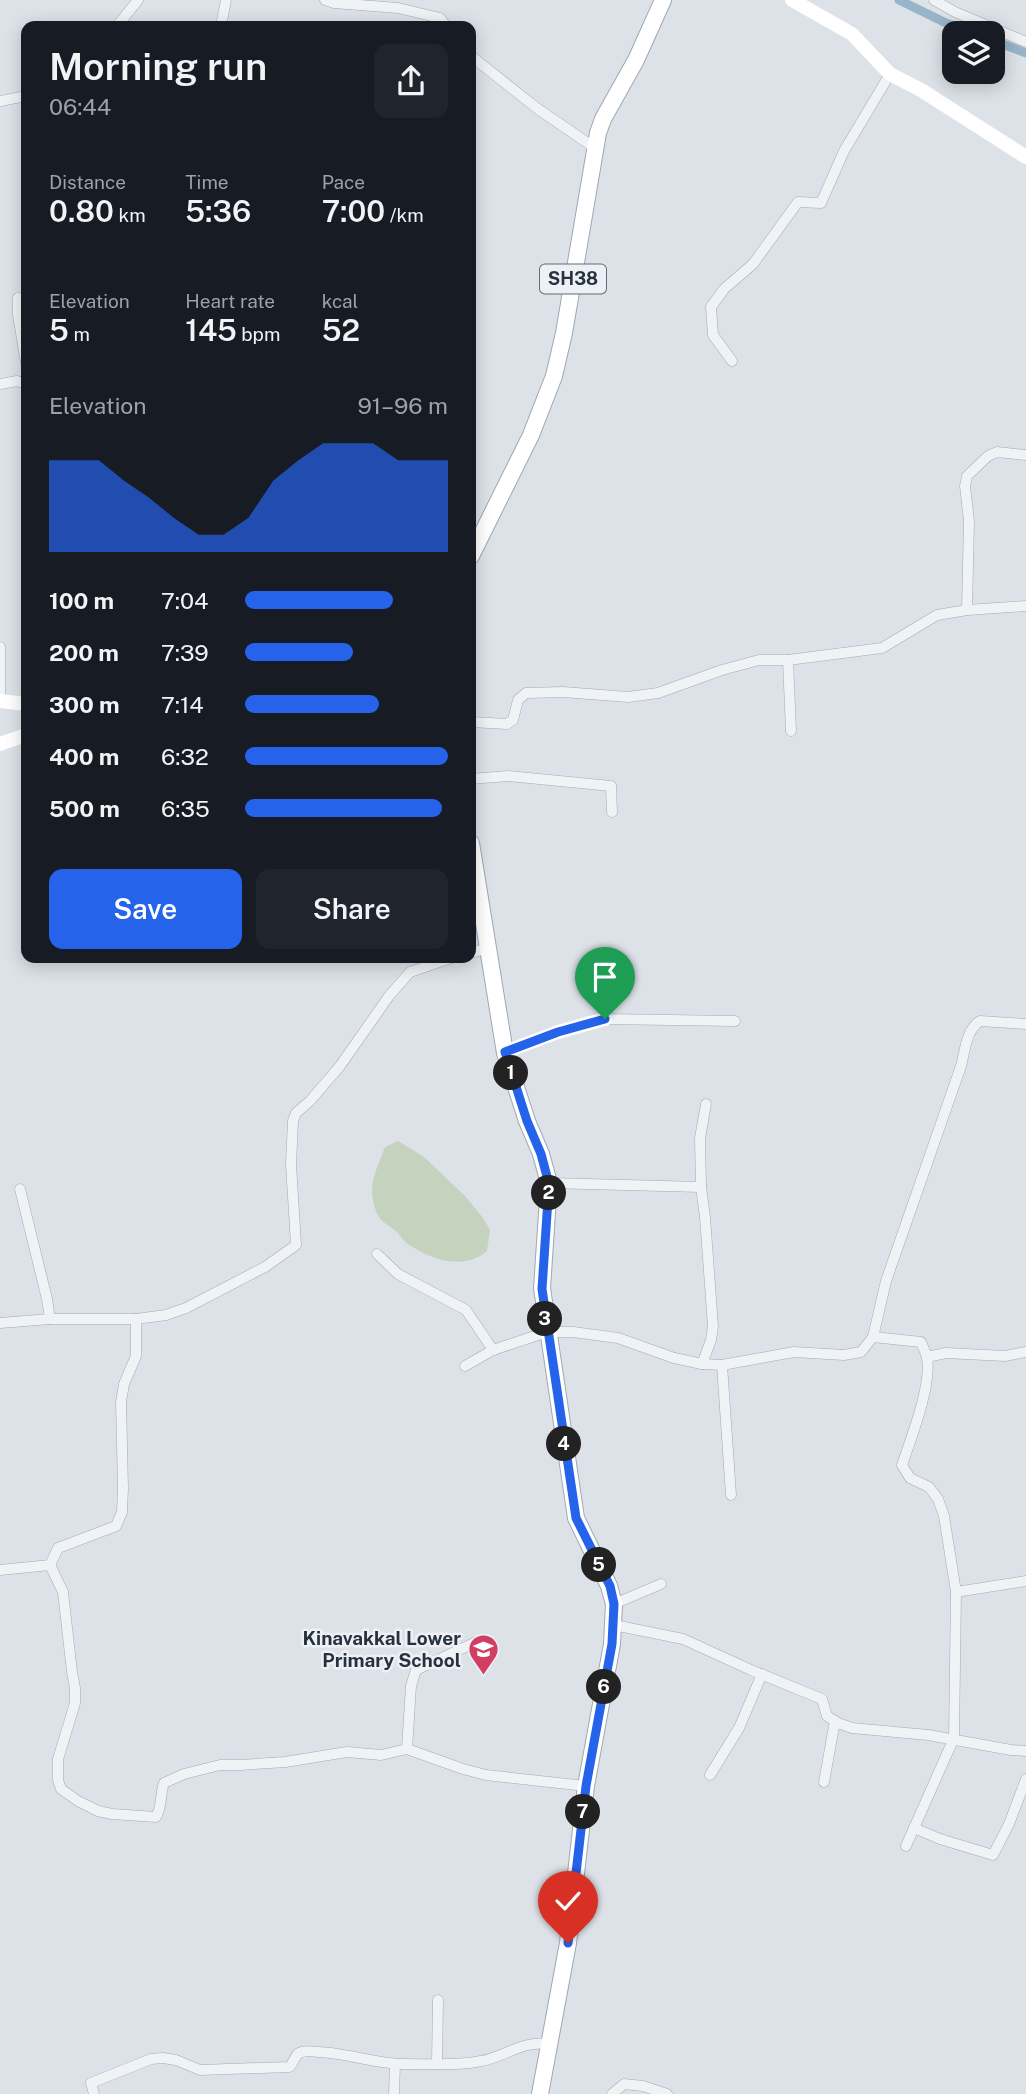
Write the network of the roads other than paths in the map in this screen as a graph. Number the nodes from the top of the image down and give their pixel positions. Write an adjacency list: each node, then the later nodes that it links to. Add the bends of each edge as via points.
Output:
1 (138, 0): 7 (street)
2 (226, 0): 8 (street)
3 (325, 0): 9 (street, via 398,8)
4 (663, 0): 15 (main road, SH38, via 603,119)
5 (792, 0): 12 (main road, via 852,34)
6 (934, 0): 10 (street)
7 (121, 21)
8 (222, 21)
9 (442, 21)
10 (1026, 42)
11 (476, 60): 15 (street, via 528,103)
12 (890, 74): 16 (main road); 19 (street, via 844,151 821,203 798,202 753,264 710,307 713,335)
13 (21, 97): 14 (street)
14 (0, 101)
15 (595, 148): 23 (main road, SH38, via 554,376 531,435)
16 (1026, 158)
17 (18, 298): 18 (street)
18 (21, 333)
19 (732, 361)
20 (21, 382): 21 (street)
21 (0, 384)
22 (1026, 455): 25 (street, via 997,452 967,476)
23 (476, 546)
24 (1026, 606): 25 (street)
25 (967, 610): 27 (street, via 937,615 882,648)
26 (0, 647): 28 (street)
27 (788, 660): 30 (street, via 759,660 628,697 526,693 508,724); 31 (street)
28 (0, 701): 29 (main road)
29 (21, 703)
30 (476, 722)
31 (791, 731)
32 (21, 736): 33 (main road)
33 (0, 744)
34 (476, 779): 35 (street, via 508,776 611,786)
35 (612, 812)
36 (476, 874): 37 (main road)
37 (488, 948): 38 (street); 42 (main road)
38 (476, 952)
39 (436, 963): 49 (street, via 410,972 340,1066 296,1113 291,1164 296,1245 265,1267 186,1308)
40 (735, 1021): 42 (street, via 605,1019)
41 (1026, 1024): 52 (street, via 980,1021 970,1033 886,1281)
42 (505, 1052): 44 (main road)
43 (706, 1104): 45 (street, via 700,1138)
44 (549, 1184): 45 (street); 51 (main road, via 542,1289)
45 (701, 1187): 56 (street, via 713,1326)
46 (20, 1189): 48 (street)
47 (377, 1254): 53 (street, via 398,1275 466,1310)
48 (50, 1319): 49 (street); 50 (street)
49 (135, 1319): 60 (street, via 136,1356 121,1402 122,1512 116,1527 58,1548)
50 (0, 1323)
51 (547, 1332): 53 (street); 56 (street, via 618,1338); 65 (main road, via 576,1518 610,1586)
52 (873, 1337): 55 (street, via 921,1342); 57 (street, via 861,1352 794,1352)
53 (493, 1350): 58 (street)
54 (1026, 1352): 55 (street)
55 (927, 1357): 64 (street, via 927,1380 902,1465 910,1478 929,1487 938,1499)
56 (702, 1364): 57 (street)
57 (722, 1365): 59 (street)
58 (465, 1366)
59 (731, 1495)
60 (50, 1566): 61 (street); 71 (street, via 63,1592 75,1688 58,1759 58,1780 61,1789 78,1801 112,1814 156,1817 164,1783 184,1774 220,1765 285,1762 347,1752 381,1755)
61 (0, 1570)
62 (1026, 1581): 64 (street)
63 (661, 1584): 65 (street)
64 (956, 1592): 70 (street)
65 (614, 1604): 66 (main road)
66 (614, 1625): 68 (street, via 682,1639); 76 (main road)
67 (476, 1642): 71 (street, via 416,1670)
68 (762, 1674): 69 (street, via 822,1699 827,1716); 73 (street, via 739,1728)
69 (835, 1721): 70 (street, via 852,1728); 75 (street)
70 (954, 1738): 72 (street); 77 (street)
71 (407, 1749): 76 (street, via 486,1775)
72 (1026, 1751)
73 (710, 1775)
74 (1026, 1779): 77 (street, via 993,1855)
75 (824, 1782)
76 (586, 1786): 80 (main road, via 568,1943)
77 (914, 1828): 78 (street)
78 (905, 1846)
79 (438, 2000): 82 (street)
80 (548, 2044): 82 (street, via 528,2043 479,2062); 85 (main road)
81 (395, 2064): 82 (street); 83 (street, via 325,2052 302,2052 289,2067 200,2070 176,2060 151,2059 91,2083); 84 (street)
82 (437, 2064)
83 (94, 2094)
84 (394, 2094)
85 (540, 2094)
86 (612, 2094): 87 (street, via 624,2084)
87 (667, 2094)

